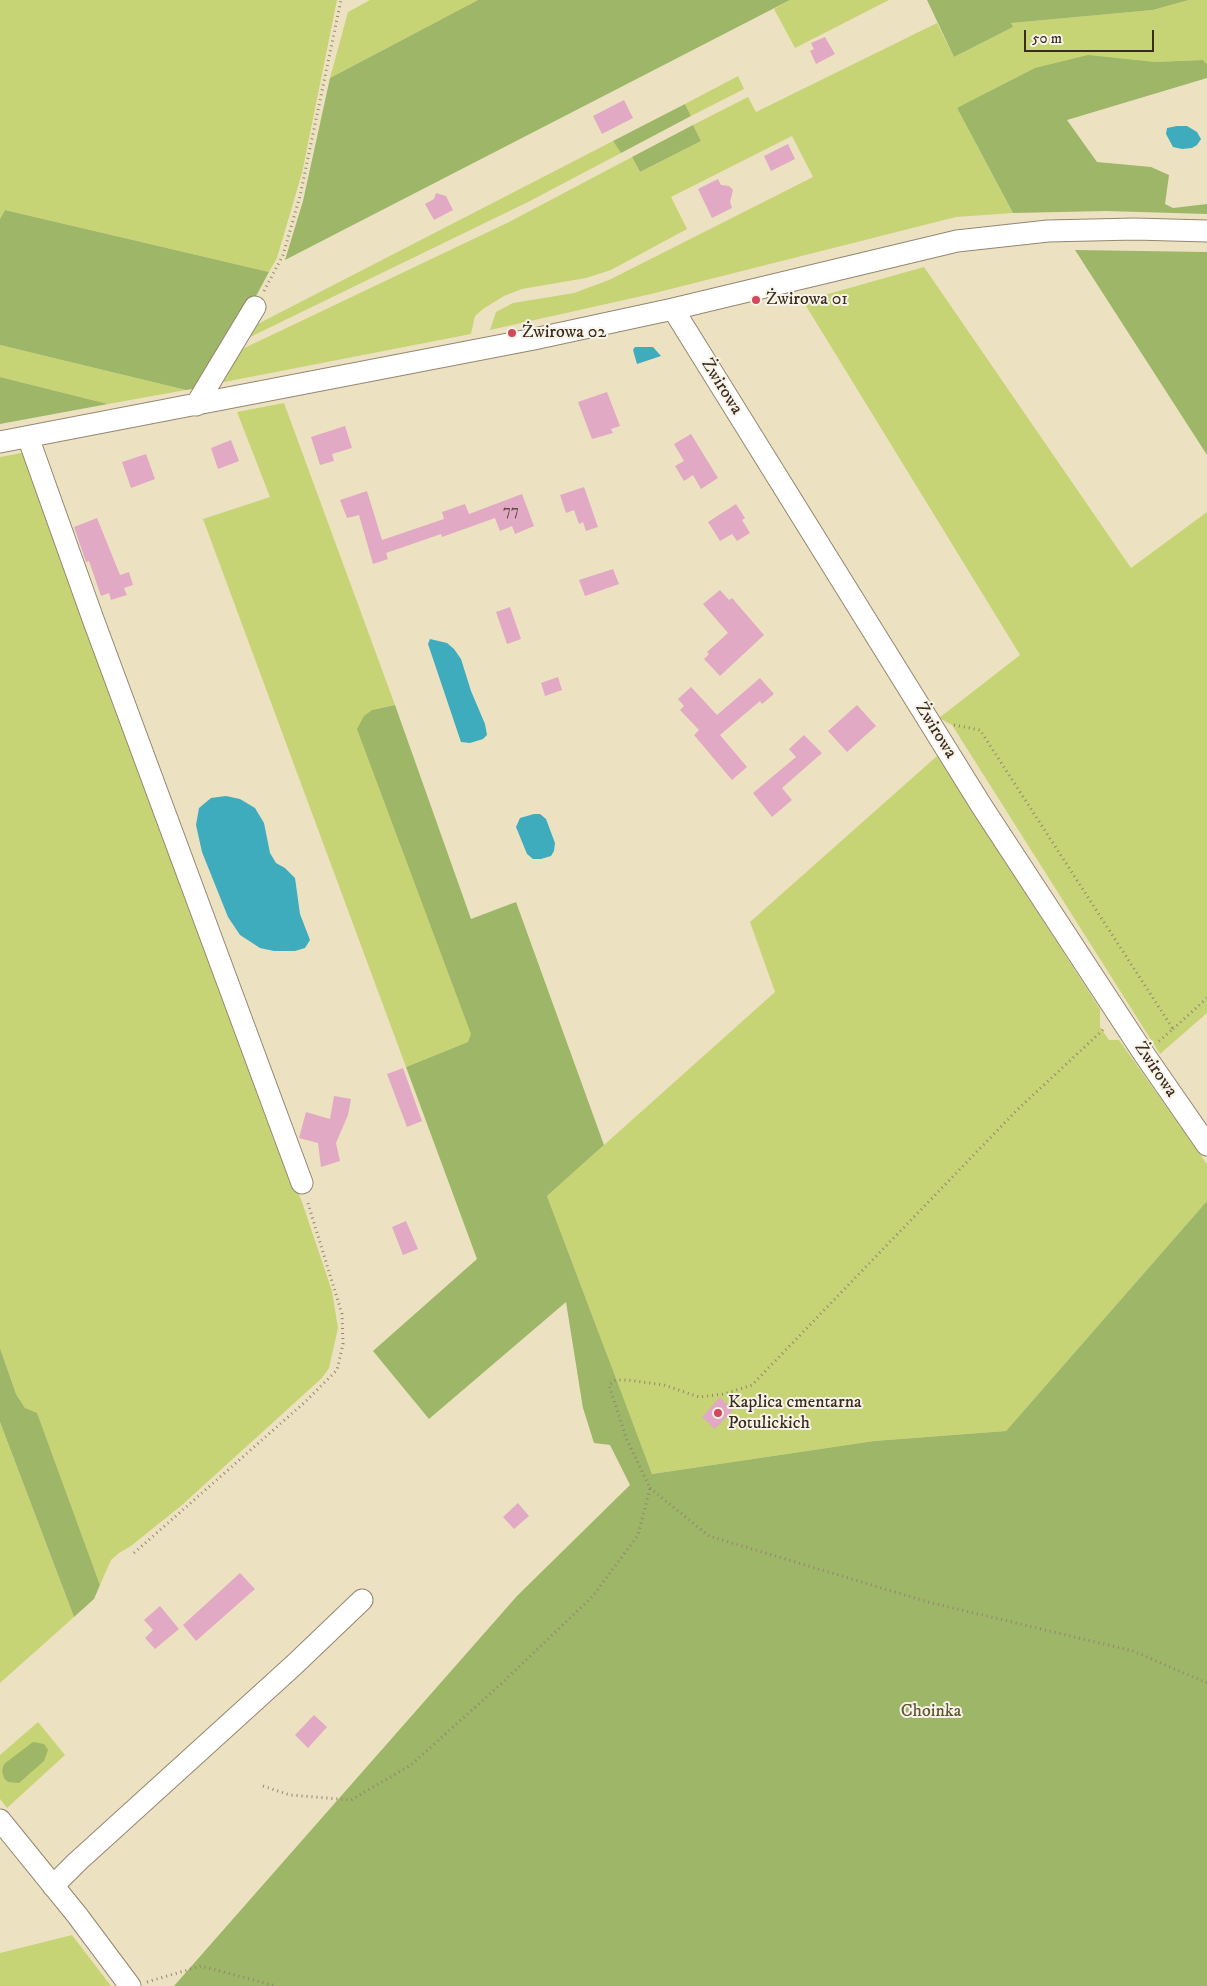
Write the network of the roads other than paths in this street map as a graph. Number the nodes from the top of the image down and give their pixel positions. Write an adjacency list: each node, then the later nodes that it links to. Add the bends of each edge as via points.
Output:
1 (1207, 231): 3 (street, via 1048,231 958,241)
2 (255, 308): 4 (street)
3 (673, 309): 4 (street); 7 (street, Żwirowa, via 929,721 1119,1016)
4 (196, 405): 5 (street)
5 (28, 437): 6 (street); 8 (street)
6 (0, 442)
7 (1207, 1145)
8 (302, 1183)
9 (362, 1600): 11 (street)
10 (0, 1820): 11 (street)
11 (53, 1886): 12 (street)
12 (137, 1985)

